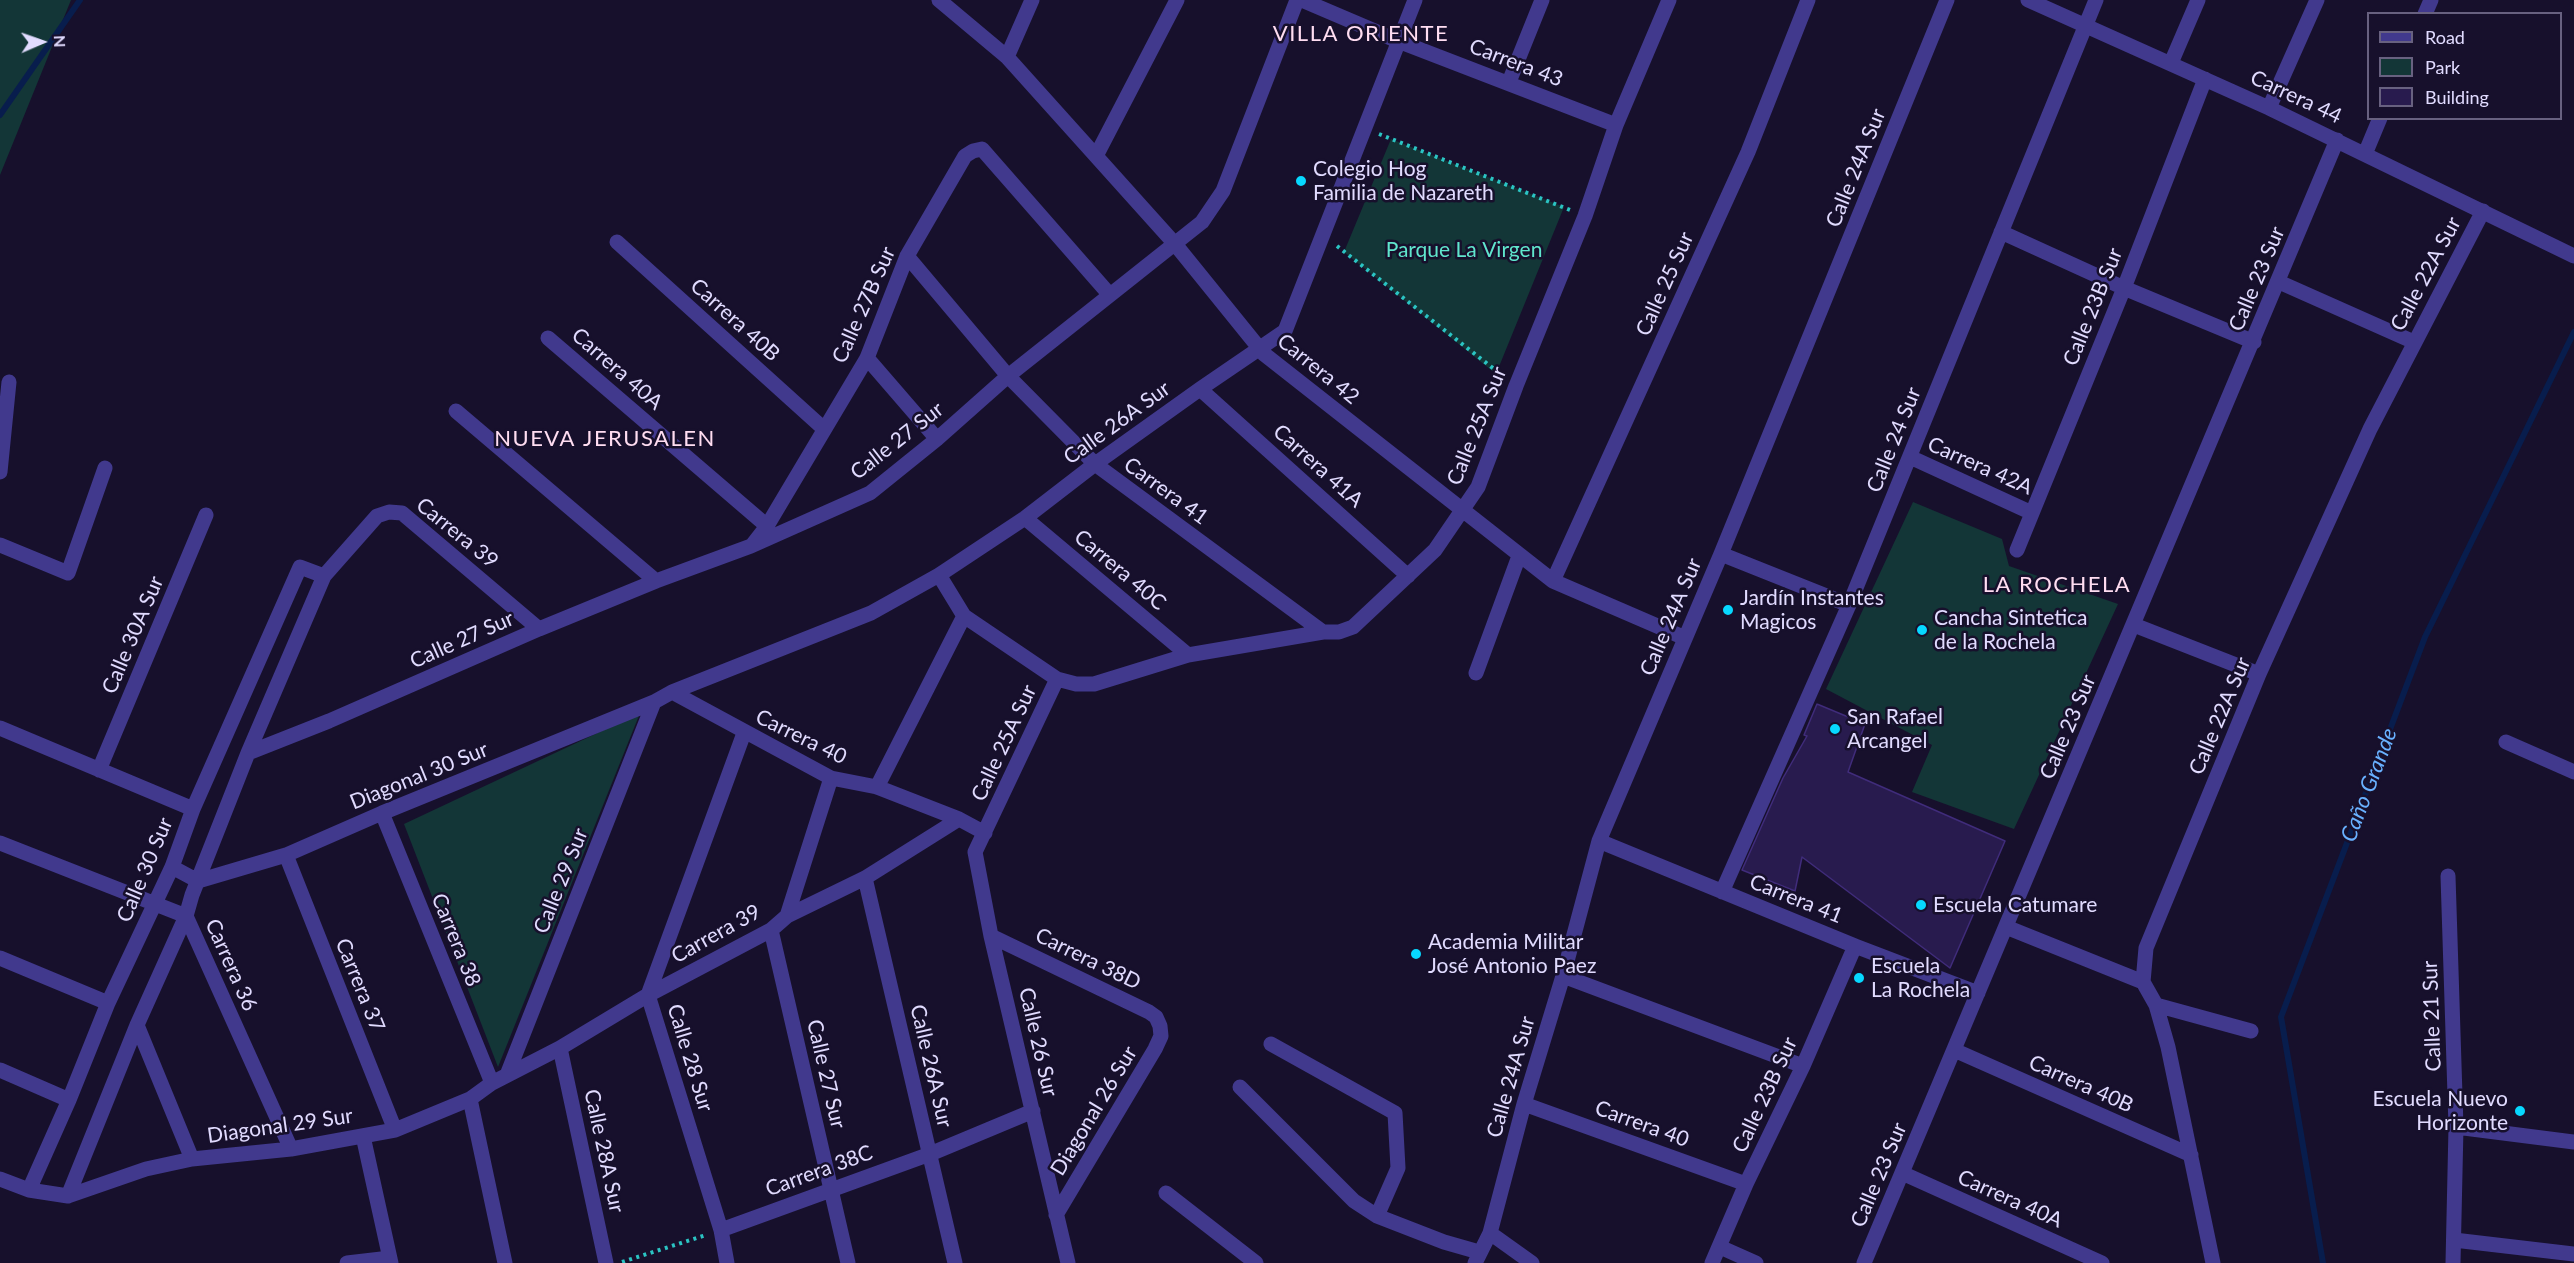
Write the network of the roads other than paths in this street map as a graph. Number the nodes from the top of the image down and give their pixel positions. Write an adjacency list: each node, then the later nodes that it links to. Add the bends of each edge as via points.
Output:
1 (939, 0): 17 (street, Carrera 42)
2 (1032, 0): 17 (street)
3 (1177, 0): 26 (street)
4 (1297, 0): 30 (street, Calle 27 Sur, via 1224,191 1202,222)
5 (1302, 0): 16 (street, Carrera 43)
6 (1415, 0): 16 (street, Calle 26A Sur)
7 (1542, 0): 20 (street)
8 (1669, 0): 23 (street, Calle 25A Sur)
9 (1808, 0): 65 (street, Calle 25 Sur, via 1748,152)
10 (1947, 0): 59 (street, Calle 24A Sur)
11 (2028, 0): 15 (street, Carrera 44)
12 (2096, 0): 15 (street, Calle 24 Sur)
13 (2198, 0): 18 (street)
14 (2318, 0): 21 (street)
15 (2086, 26): 18 (street, Carrera 44); 28 (street, Calle 24 Sur)
16 (1398, 41): 20 (street, Carrera 43); 39 (street, Calle 26A Sur, via 1285,332)
17 (1007, 57): 26 (street, Carrera 42)
18 (2171, 63): 19 (street, Carrera 44)
19 (2205, 79): 21 (street, Carrera 44); 34 (street, Calle 23B Sur)
20 (1509, 82): 23 (street, Carrera 43)
21 (2270, 108): 24 (street, Carrera 44)
22 (2379, 120): 25 (street)
23 (1616, 125): 51 (street, Calle 25A Sur, via 1585,216 1478,487)
24 (2337, 140): 25 (street, Carrera 44); 33 (street, Calle 23 Sur)
25 (2365, 154): 27 (street, Carrera 44)
26 (1096, 156): 30 (street, Carrera 42)
27 (2483, 211): 32 (street, Carrera 44); 38 (street, Calle 22A Sur)
28 (2001, 232): 34 (street); 47 (street, Calle 24 Sur)
29 (617, 242): 45 (street, Carrera 40B)
30 (1174, 244): 35 (street, Calle 27 Sur); 39 (street, Carrera 42)
31 (907, 256): 35 (street, Calle 27B Sur, via 965,156 982,149); 40 (street, Calle 27B Sur); 41 (street, Carrera 41)
32 (2574, 256)
33 (2279, 282): 37 (street, Calle 23 Sur); 38 (street)
34 (2124, 288): 37 (street); 52 (street, Calle 23B Sur)
35 (1109, 294): 41 (street, Calle 27 Sur)
36 (548, 338): 55 (street, Carrera 40A)
37 (2254, 342): 68 (street, Calle 23 Sur)
38 (2414, 342): 74 (street, Calle 22A Sur, via 2370,429)
39 (1260, 348): 43 (street, Calle 26A Sur); 51 (street, Carrera 42)
40 (867, 358): 45 (street, Calle 27B Sur); 46 (street)
41 (1008, 375): 46 (street, Calle 27 Sur); 48 (street, Carrera 41)
42 (9, 382): 50 (street)
43 (1200, 388): 48 (street, Calle 26A Sur); 63 (street, Carrera 41A)
44 (456, 411): 64 (street)
45 (824, 429): 55 (street, Calle 27B Sur)
46 (937, 439): 57 (street, Calle 27 Sur, via 870,493)
47 (1910, 457): 52 (street, Carrera 42A); 66 (street, Calle 24 Sur)
48 (1095, 464): 54 (street, Calle 26A Sur); 70 (street, Carrera 41)
49 (105, 468): 56 (street, via 68,573)
50 (0, 472)
51 (1462, 511): 60 (street, Carrera 42); 63 (street, Calle 25A Sur, via 1435,550)
52 (2032, 513): 58 (street, Calle 23B Sur)
53 (206, 515): 82 (street, Calle 30A Sur)
54 (1025, 519): 61 (street, Calle 26A Sur); 72 (street, Carrera 40C)
55 (767, 526): 57 (street, Calle 27B Sur)
56 (0, 545)
57 (751, 546): 64 (street, Calle 27 Sur)
58 (2017, 550)
59 (1721, 554): 66 (street); 71 (street, Calle 24A Sur)
60 (1519, 556): 65 (street, Carrera 42); 73 (street)
61 (939, 575): 67 (street); 76 (street, Calle 26A Sur, via 871,613)
62 (324, 576): 69 (street, Carrera 39, via 377,516 402,513); 81 (street); 86 (street, Calle 30 Sur, via 300,567)
63 (1408, 576): 70 (street, Calle 25A Sur, via 1353,627)
64 (656, 581): 69 (street, Calle 27 Sur)
65 (1552, 581): 71 (street, Carrera 42)
66 (1849, 605): 97 (street, Calle 24 Sur)
67 (964, 616): 75 (street); 85 (street)
68 (2134, 625): 74 (street); 101 (street, Calle 23 Sur)
69 (539, 629): 81 (street, Calle 27 Sur)
70 (1323, 632): 72 (street, Calle 25A Sur)
71 (1685, 638): 90 (street, Calle 24A Sur)
72 (1188, 655): 75 (street, Calle 25A Sur, via 1094,684)
73 (1476, 673)
74 (2259, 674): 107 (street, Calle 22A Sur, via 2146,948)
75 (1057, 679): 89 (street, Calle 25A Sur)
76 (672, 692): 77 (street, Calle 26A Sur); 79 (street, Carrera 40)
77 (654, 702): 87 (street, Diagonal 30 Sur); 120 (street, Calle 29 Sur)
78 (0, 728): 82 (street)
79 (744, 733): 84 (street, Carrera 40); 109 (street, Calle 28 Sur)
80 (2506, 742): 83 (street)
81 (248, 753): 96 (street)
82 (99, 770): 86 (street)
83 (2574, 772)
84 (831, 778): 85 (street, Carrera 40); 100 (street)
85 (877, 787): 88 (street, Carrera 40)
86 (193, 809): 93 (street, Calle 30 Sur)
87 (382, 813): 92 (street, Diagonal 30 Sur); 121 (street, Carrera 38)
88 (959, 819): 89 (street, Carrera 40); 95 (street, Carrera 39)
89 (985, 833): 103 (street, Calle 26 Sur, via 975,852)
90 (1599, 841): 97 (street, Carrera 41); 106 (street, Calle 24A Sur)
91 (0, 843): 98 (street, Carrera 36)
92 (286, 855): 96 (street, Diagonal 30 Sur); 128 (street, Carrera 37)
93 (172, 867): 96 (street); 98 (street, Calle 30 Sur)
94 (2448, 876): 127 (street, Calle 21 Sur)
95 (865, 878): 100 (street, Carrera 39); 132 (street, Calle 26A Sur)
96 (198, 881): 99 (street)
97 (1722, 892): 104 (street, Carrera 41)
98 (155, 904): 99 (street, Carrera 36); 110 (street, Calle 30 Sur)
99 (186, 916): 112 (street); 131 (street, Carrera 36)
100 (787, 916): 102 (street, Carrera 39)
101 (2006, 927): 107 (street); 108 (street, Calle 23 Sur)
102 (771, 930): 109 (street, Carrera 39); 138 (street, Calle 27 Sur)
103 (991, 936): 113 (street, Carrera 38D, via 1149,1012); 126 (street, Calle 26 Sur)
104 (1855, 946): 108 (street, Carrera 41); 118 (street, Calle 23B Sur)
105 (0, 958): 110 (street)
106 (1563, 976): 118 (street); 125 (street, Calle 24A Sur)
107 (2143, 982): 111 (street)
108 (1978, 993): 117 (street, Calle 23 Sur)
109 (648, 995): 116 (street, Carrera 39); 144 (street, Calle 28 Sur)
110 (108, 1003): 124 (street, Calle 30 Sur)
111 (2156, 1005): 114 (street); 133 (street)
112 (137, 1025): 134 (street); 141 (street)
113 (1160, 1026): 142 (street, Diagonal 26 Sur, via 1161,1036 1155,1049)
114 (2251, 1031)
115 (1271, 1044): 143 (street, via 1395,1113 1398,1168)
116 (560, 1048): 120 (street, Carrera 39); 153 (street, Calle 28A Sur)
117 (1954, 1050): 133 (street, Carrera 40B); 135 (street, Calle 23 Sur)
118 (1803, 1066): 137 (street, Calle 23B Sur)
119 (0, 1070): 124 (street)
120 (507, 1075): 121 (street, Carrera 39)
121 (492, 1083): 123 (street, Diagonal 29 Sur)
122 (1240, 1087): 143 (street, via 1354,1201)
123 (470, 1099): 128 (street, Diagonal 29 Sur); 152 (street)
124 (69, 1100): 139 (street, Calle 30 Sur)
125 (1524, 1104): 137 (street, Carrera 40); 145 (street, Calle 24A Sur)
126 (1033, 1111): 132 (street, Carrera 38C); 142 (street, Calle 26 Sur)
127 (2456, 1127): 130 (street); 146 (street, Calle 21 Sur)
128 (395, 1130): 129 (street, Diagonal 29 Sur)
129 (363, 1136): 131 (street, Diagonal 29 Sur); 150 (street)
130 (2574, 1142)
131 (291, 1149): 134 (street, Diagonal 29 Sur)
132 (930, 1154): 138 (street, Carrera 38C); 156 (street, Calle 26A Sur)
133 (2191, 1155): 164 (street)
134 (192, 1159): 141 (street, Diagonal 29 Sur, via 146,1169)
135 (1902, 1173): 162 (street, Calle 23 Sur); 163 (street, Carrera 40A)
136 (0, 1179): 139 (street)
137 (1746, 1184): 147 (street, Calle 23B Sur)
138 (832, 1188): 144 (street, Carrera 38C); 155 (street, Calle 27 Sur)
139 (29, 1190): 141 (street)
140 (1166, 1193): 158 (street)
141 (68, 1196)
142 (1056, 1215): 157 (street, Calle 26 Sur)
143 (1377, 1216): 149 (street)
144 (721, 1230): 154 (street, Calle 28 Sur)
145 (1490, 1233): 149 (street, Calle 24A Sur); 159 (street)
146 (2454, 1240): 148 (street); 165 (street, Calle 21 Sur)
147 (1720, 1247): 160 (street, Calle 23B Sur); 161 (street)
148 (2574, 1254)
149 (1477, 1258)
150 (391, 1260): 151 (street)
151 (347, 1263)
152 (505, 1263)
153 (606, 1263)
154 (727, 1263)
155 (848, 1263)
156 (955, 1263)
157 (1068, 1263)
158 (1256, 1263)
159 (1532, 1263)
160 (1712, 1263)
161 (1756, 1263)
162 (1864, 1263)
163 (2102, 1263)
164 (2213, 1263)
165 (2453, 1263)

